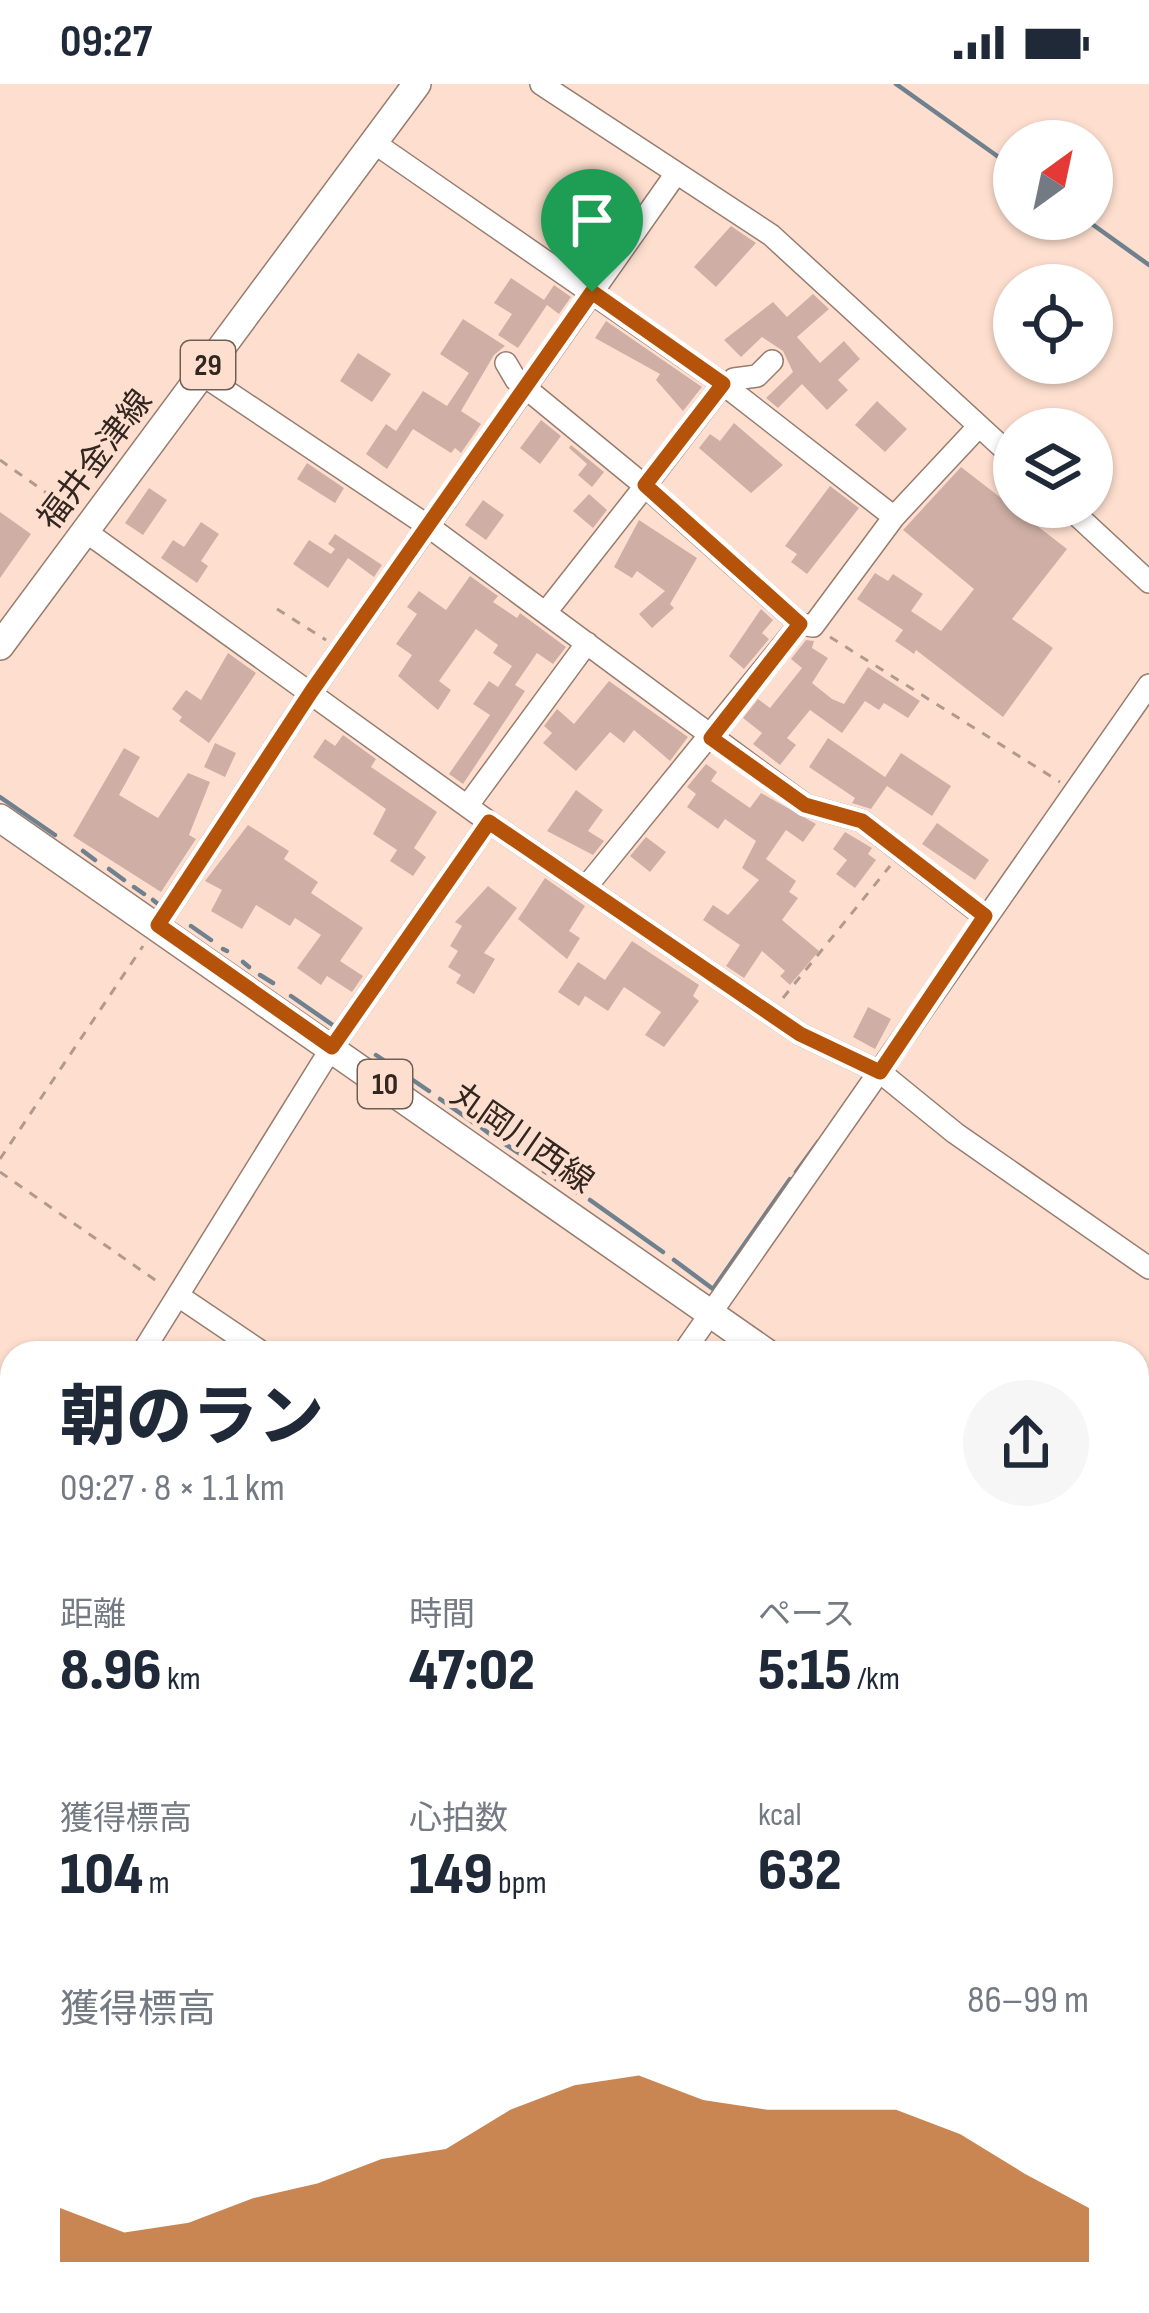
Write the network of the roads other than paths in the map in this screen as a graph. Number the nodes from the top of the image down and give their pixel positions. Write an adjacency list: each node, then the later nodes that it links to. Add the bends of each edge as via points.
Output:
1 (417, 84): 3 (main road, 福井金津線 / 29)
2 (541, 84): 4 (street)
3 (373, 142): 5 (street); 8 (main road, 福井金津線 / 29)
4 (674, 175): 5 (street); 11 (street, via 771,235)
5 (592, 292): 9 (street); 10 (street)
6 (772, 361): 10 (street, via 757,376)
7 (506, 363): 9 (street)
8 (201, 374): 15 (street); 17 (main road, 福井金津線 / 29)
9 (528, 386): 13 (street); 15 (street)
10 (726, 386): 13 (street); 14 (street)
11 (980, 426): 12 (street); 14 (street)
12 (993, 438)
13 (645, 485): 19 (street); 20 (street)
14 (894, 518): 20 (street)
15 (428, 526): 19 (street); 24 (street)
16 (1090, 528): 18 (street)
17 (85, 531): 22 (main road, 福井金津線 / 29); 24 (street)
18 (1149, 583)
19 (546, 612): 21 (street)
20 (806, 625): 25 (street)
21 (587, 644): 25 (street); 26 (street)
22 (0, 646)
23 (1149, 685): 30 (street)
24 (311, 692): 26 (street); 31 (street)
25 (711, 738): 29 (street); 30 (street, via 805,805 862,821)
26 (468, 805): 28 (street)
27 (0, 818): 31 (main road, 丸岡川西線 / 10)
28 (489, 822): 29 (street); 32 (street)
29 (586, 887): 33 (street, via 800,1034)
30 (985, 916): 33 (street)
31 (158, 925): 32 (main road, 丸岡川西線 / 10)
32 (332, 1047): 35 (street); 36 (main road, 丸岡川西線 / 10)
33 (880, 1072): 34 (street); 36 (street)
34 (1149, 1268)
35 (180, 1298): 37 (street); 38 (street)
36 (711, 1313): 39 (street); 40 (main road, 丸岡川西線 / 10)
37 (150, 1341)
38 (245, 1341)
39 (691, 1341)
40 (750, 1341)

